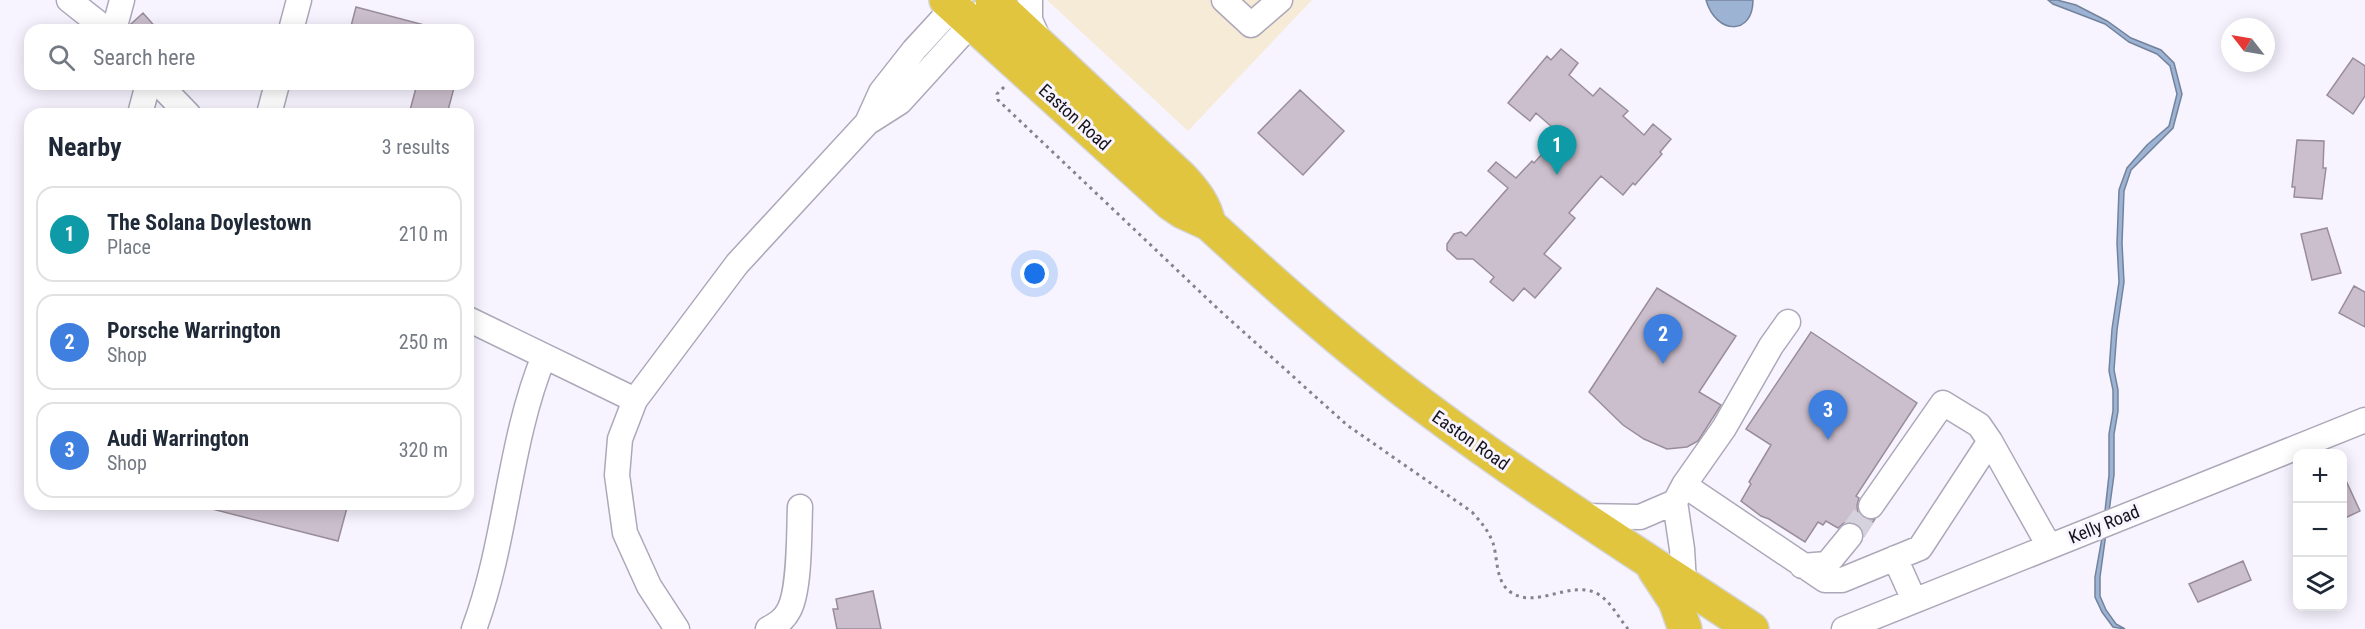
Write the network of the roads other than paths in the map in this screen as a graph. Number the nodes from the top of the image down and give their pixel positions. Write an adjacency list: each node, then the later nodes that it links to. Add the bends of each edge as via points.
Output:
1 (69, 0): 9 (street)
2 (122, 0): 10 (street)
3 (299, 0): 11 (street)
4 (993, 0): 8 (street); 12 (highway, Easton Road)
5 (1030, 0): 12 (street, via 1030,21)
6 (1224, 0): 7 (street, via 1251,24)
7 (1280, 0)
8 (958, 8): 19 (highway, Easton Road, via 1171,204); 23 (street, via 914,50 881,92 867,123 737,264)
9 (99, 24)
10 (116, 24)
11 (293, 24)
12 (1042, 47): 19 (highway, Easton Road, via 1182,178 1195,192)
13 (146, 90): 16 (street)
14 (165, 90): 17 (street)
15 (275, 90): 18 (street)
16 (142, 108)
17 (182, 108)
18 (270, 108)
19 (1209, 224): 29 (highway, Easton Road, via 1354,351 1430,411)
20 (474, 322): 22 (street)
21 (1788, 322): 26 (street, via 1724,428)
22 (544, 356): 23 (street); 37 (street, via 528,398)
23 (635, 400): 38 (street, via 620,439 617,474 625,533 649,586)
24 (2365, 420): 31 (street, Kelly Road)
25 (1990, 441): 27 (street, via 1978,425 1943,404); 31 (street); 33 (street, via 1920,548)
26 (1679, 493): 29 (street, via 1641,517); 34 (street); 35 (street)
27 (1871, 506)
28 (800, 507): 39 (street, via 795,591 781,622)
29 (1582, 516): 32 (highway, Easton Road)
30 (1850, 536): 34 (street, via 1827,564)
31 (2049, 546): 36 (street, Kelly Road)
32 (1643, 556): 35 (highway, Easton Road); 40 (highway, via 1675,601)
33 (1895, 558): 34 (street, via 1842,580 1825,580); 36 (street)
34 (1802, 566)
35 (1684, 583): 41 (highway, Easton Road)
36 (1914, 600): 42 (street, Kelly Road)
37 (474, 629)
38 (677, 629)
39 (768, 629)
40 (1685, 629)
41 (1752, 629)
42 (1844, 629)

